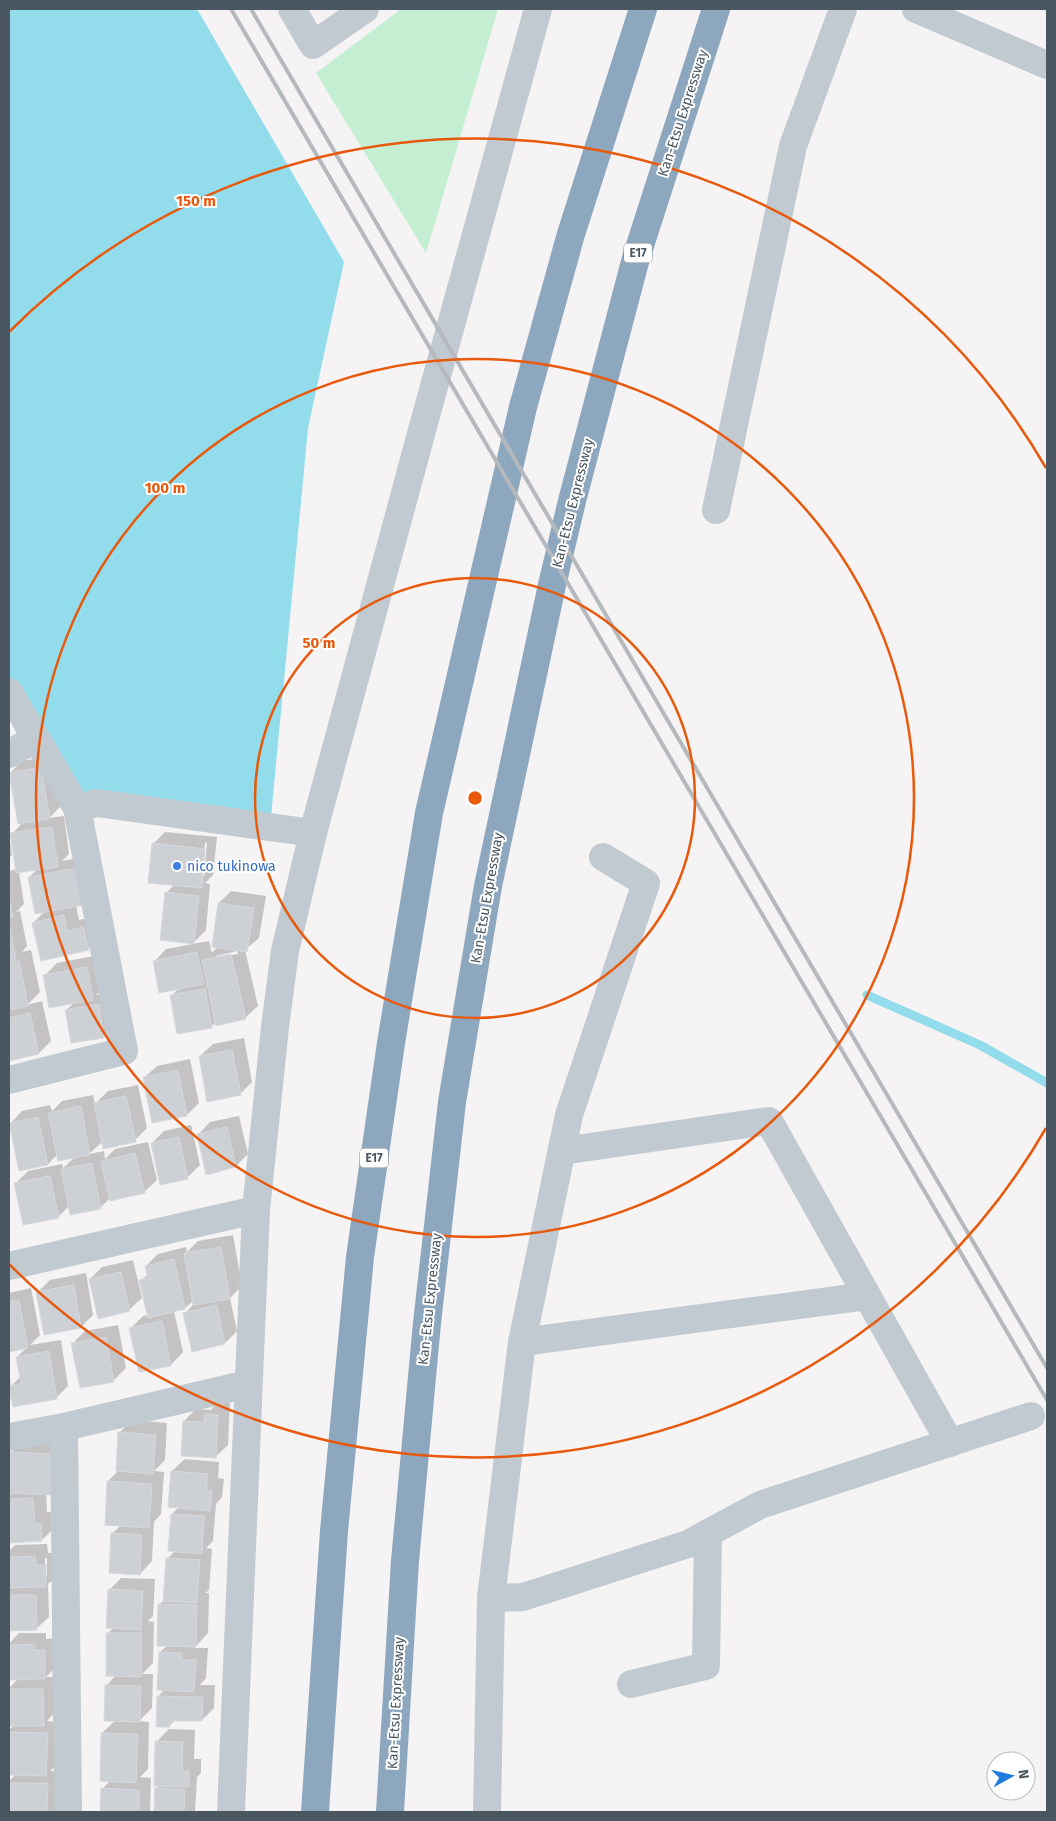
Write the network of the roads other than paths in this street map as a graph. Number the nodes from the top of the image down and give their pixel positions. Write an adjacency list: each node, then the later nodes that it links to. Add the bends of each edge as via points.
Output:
1 (292, 9): 2 (street, via 313,45)
2 (365, 9)
3 (538, 9): 14 (street)
4 (643, 9): 32 (highway, E17, via 571,234 523,407 429,813 361,1247 334,1531)
5 (716, 9): 33 (highway, Kan-Etsu Expressway / E17, via 636,258 572,501 488,886 452,1102 427,1323 405,1561)
6 (843, 9): 9 (street, via 794,146)
7 (916, 9): 8 (street)
8 (1047, 65)
9 (716, 510)
10 (9, 692): 11 (street)
11 (36, 738): 12 (street); 13 (street)
12 (9, 754)
13 (77, 808): 14 (street, via 97,803); 16 (street, via 124,1051)
14 (314, 833): 18 (street, via 285,951)
15 (603, 857): 17 (street, via 646,883 569,1115)
16 (9, 1080)
17 (562, 1150): 20 (street, via 769,1121); 21 (street)
18 (256, 1210): 19 (street); 22 (street)
19 (9, 1266)
20 (867, 1296): 21 (street); 26 (street)
21 (522, 1342): 28 (street)
22 (248, 1384): 24 (street); 31 (street)
23 (1032, 1416): 26 (street)
24 (64, 1427): 25 (street); 30 (street)
25 (9, 1437)
26 (950, 1443): 27 (street, via 760,1504)
27 (708, 1533): 28 (street, via 688,1544 523,1597); 29 (street, via 706,1666)
28 (491, 1598): 34 (street)
29 (631, 1684)
30 (68, 1812)
31 (231, 1812)
32 (315, 1812)
33 (390, 1812)
34 (487, 1812)

